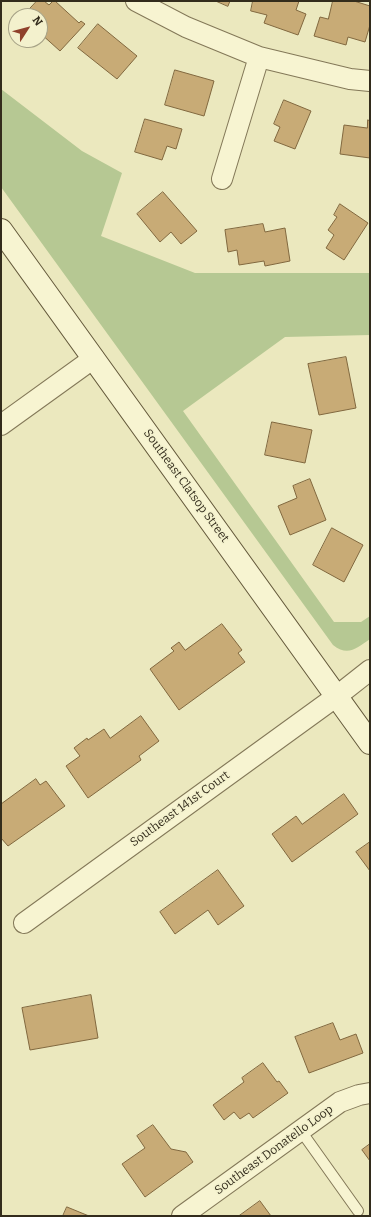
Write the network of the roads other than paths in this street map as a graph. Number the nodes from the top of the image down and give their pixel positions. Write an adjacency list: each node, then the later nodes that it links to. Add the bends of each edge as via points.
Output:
1 (136, 1): 2 (street, via 186,27)
2 (260, 57): 3 (street, via 350,79); 4 (street)
3 (370, 81)
4 (222, 179)
5 (1, 230): 6 (street, Southeast Clatsop Street)
6 (94, 358): 7 (street); 9 (street, Southeast Clatsop Street)
7 (1, 425)
8 (370, 670): 9 (street, Southeast 141st Court)
9 (337, 696): 10 (street, Southeast Clatsop Street); 11 (street, Southeast 141st Court)
10 (370, 743)
11 (24, 922)
12 (370, 1093): 13 (street, Southeast Donatello Loop, via 340,1102)
13 (301, 1131): 14 (lane); 15 (street, Southeast Donatello Loop)
14 (358, 1210)
15 (182, 1216)

